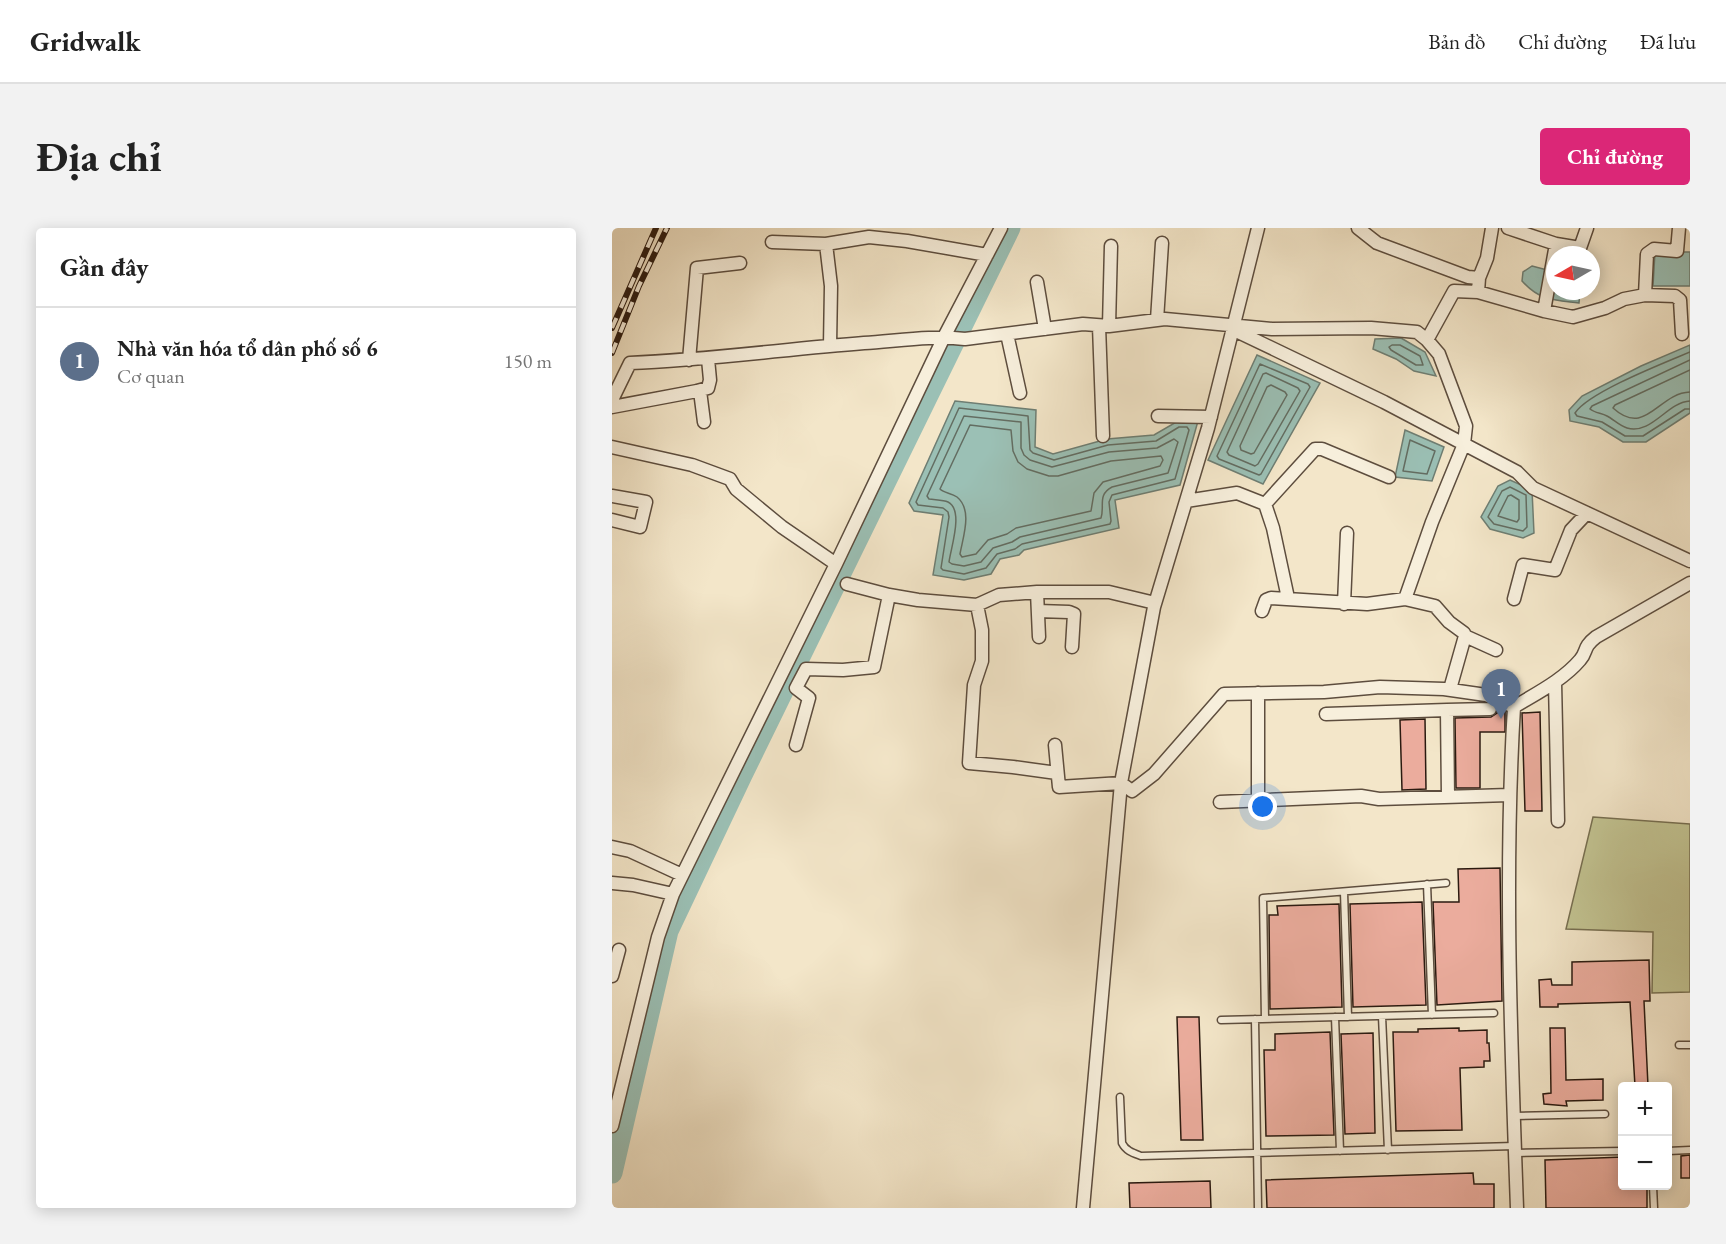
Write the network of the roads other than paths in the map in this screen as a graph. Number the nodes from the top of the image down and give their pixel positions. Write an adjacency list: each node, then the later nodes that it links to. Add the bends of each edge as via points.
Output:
1 (1002, 228): 14 (street)
2 (1258, 228): 23 (street)
3 (1358, 228): 16 (street, via 1377,243)
4 (1492, 228): 16 (street)
5 (1508, 228): 12 (street)
6 (1587, 228): 12 (street, via 1580,248)
7 (1678, 228): 19 (street, via 1677,251 1654,249 1647,254)
8 (886, 233): 11 (street); 14 (street)
9 (772, 242): 11 (street)
10 (1162, 243): 21 (street)
11 (826, 244): 29 (street, via 831,286)
12 (1556, 244): 20 (street)
13 (1111, 246): 22 (street)
14 (987, 255): 27 (street)
15 (740, 263): 31 (street, via 696,268)
16 (1479, 278): 18 (street)
17 (1037, 282): 24 (street)
18 (1478, 292): 20 (street); 28 (street, via 1454,291)
19 (1645, 295): 20 (street, via 1573,317); 26 (street, via 1675,296 1680,300)
20 (1545, 307)
21 (1157, 320): 22 (street); 23 (street)
22 (1104, 326): 24 (street, via 1083,324); 39 (street)
23 (1233, 327): 28 (street, via 1371,328 1417,332); 37 (street); 40 (street)
24 (1045, 329): 25 (street)
25 (1008, 334): 27 (street); 33 (street)
26 (1682, 334)
27 (946, 337): 29 (street); 50 (street)
28 (1427, 340): 40 (street, via 1439,354 1466,426)
29 (830, 346): 30 (street)
30 (708, 359): 31 (street); 32 (street, via 708,388)
31 (689, 360): 34 (street, via 630,363)
32 (697, 391): 35 (street); 38 (street)
33 (1020, 393)
34 (612, 400)
35 (612, 406)
36 (1158, 416): 37 (street)
37 (1211, 417): 44 (street)
38 (704, 422)
39 (1104, 436)
40 (1464, 444): 46 (street, via 1517,472 1533,488); 56 (street)
41 (612, 447): 50 (street, via 692,465 730,479 736,489 782,527)
42 (1389, 477): 45 (street, via 1315,448)
43 (612, 496): 47 (street, via 646,502 640,527)
44 (1186, 501): 45 (street, via 1237,493); 58 (street)
45 (1265, 504): 55 (street)
46 (1587, 513): 49 (street); 57 (street, via 1571,530 1555,570 1523,565)
47 (612, 520)
48 (1347, 533): 59 (street)
49 (1690, 561)
50 (837, 564): 84 (street)
51 (1690, 583): 67 (street, via 1586,645 1582,658)
52 (847, 584): 54 (street)
53 (1036, 591): 58 (street, via 1109,592); 60 (street, via 999,595); 61 (street)
54 (889, 595): 60 (street); 74 (street, via 874,668 806,669 796,688 809,698)
55 (1288, 598): 59 (street); 62 (street, via 1266,600)
56 (1405, 599): 59 (street); 63 (street, via 1435,606)
57 (1514, 599)
58 (1155, 603): 77 (street)
59 (1344, 604)
60 (977, 605): 76 (street, via 982,661 974,685 969,764)
61 (1038, 610): 64 (street); 65 (street, via 1074,614)
62 (1262, 611)
63 (1465, 636): 66 (street); 68 (street)
64 (1039, 637)
65 (1072, 647)
66 (1496, 650)
67 (1555, 682): 70 (street); 82 (street)
68 (1450, 690): 69 (street, via 1380,687); 70 (street, via 1486,695)
69 (1258, 693): 77 (street, via 1224,694 1154,774 1131,792); 80 (street)
70 (1514, 707): 78 (street)
71 (1490, 709): 72 (street)
72 (1447, 710): 73 (street); 79 (street)
73 (1326, 714)
74 (796, 745)
75 (1055, 745): 76 (street)
76 (1057, 773): 77 (street, via 1059,787)
77 (1121, 783): 114 (street)
78 (1509, 795): 79 (street); 104 (street, via 1508,940)
79 (1448, 797): 80 (street)
80 (1258, 801): 81 (street)
81 (1220, 802)
82 (1558, 821)
83 (612, 847): 84 (street, via 630,851)
84 (682, 876): 89 (street)
85 (612, 883): 89 (street)
86 (1446, 883): 87 (lane)
87 (1427, 884): 88 (lane); 93 (lane)
88 (1344, 892): 96 (lane); 98 (lane, via 1263,898)
89 (673, 894): 105 (street, via 658,937)
90 (619, 950): 91 (street)
91 (612, 976)
92 (1494, 1013): 93 (lane)
93 (1432, 1015): 94 (lane)
94 (1382, 1016): 96 (lane); 106 (lane)
95 (1335, 1017): 96 (lane); 98 (lane); 109 (lane)
96 (1348, 1017)
97 (1255, 1019): 98 (lane); 99 (lane); 112 (lane)
98 (1265, 1019)
99 (1221, 1020)
100 (1679, 1045): 101 (lane)
101 (1690, 1045)
102 (1120, 1097): 112 (lane, via 1122,1143 1130,1152)
103 (1605, 1114): 104 (lane)
104 (1514, 1116): 107 (street)
105 (612, 1126)
106 (1388, 1149): 107 (lane); 109 (lane)
107 (1515, 1149): 110 (lane); 116 (street)
108 (1690, 1150): 111 (lane)
109 (1340, 1151): 112 (lane)
110 (1618, 1151)
111 (1672, 1151)
112 (1257, 1154): 115 (lane)
113 (1653, 1190): 117 (lane)
114 (1083, 1208)
115 (1258, 1208)
116 (1517, 1208)
117 (1654, 1208)

